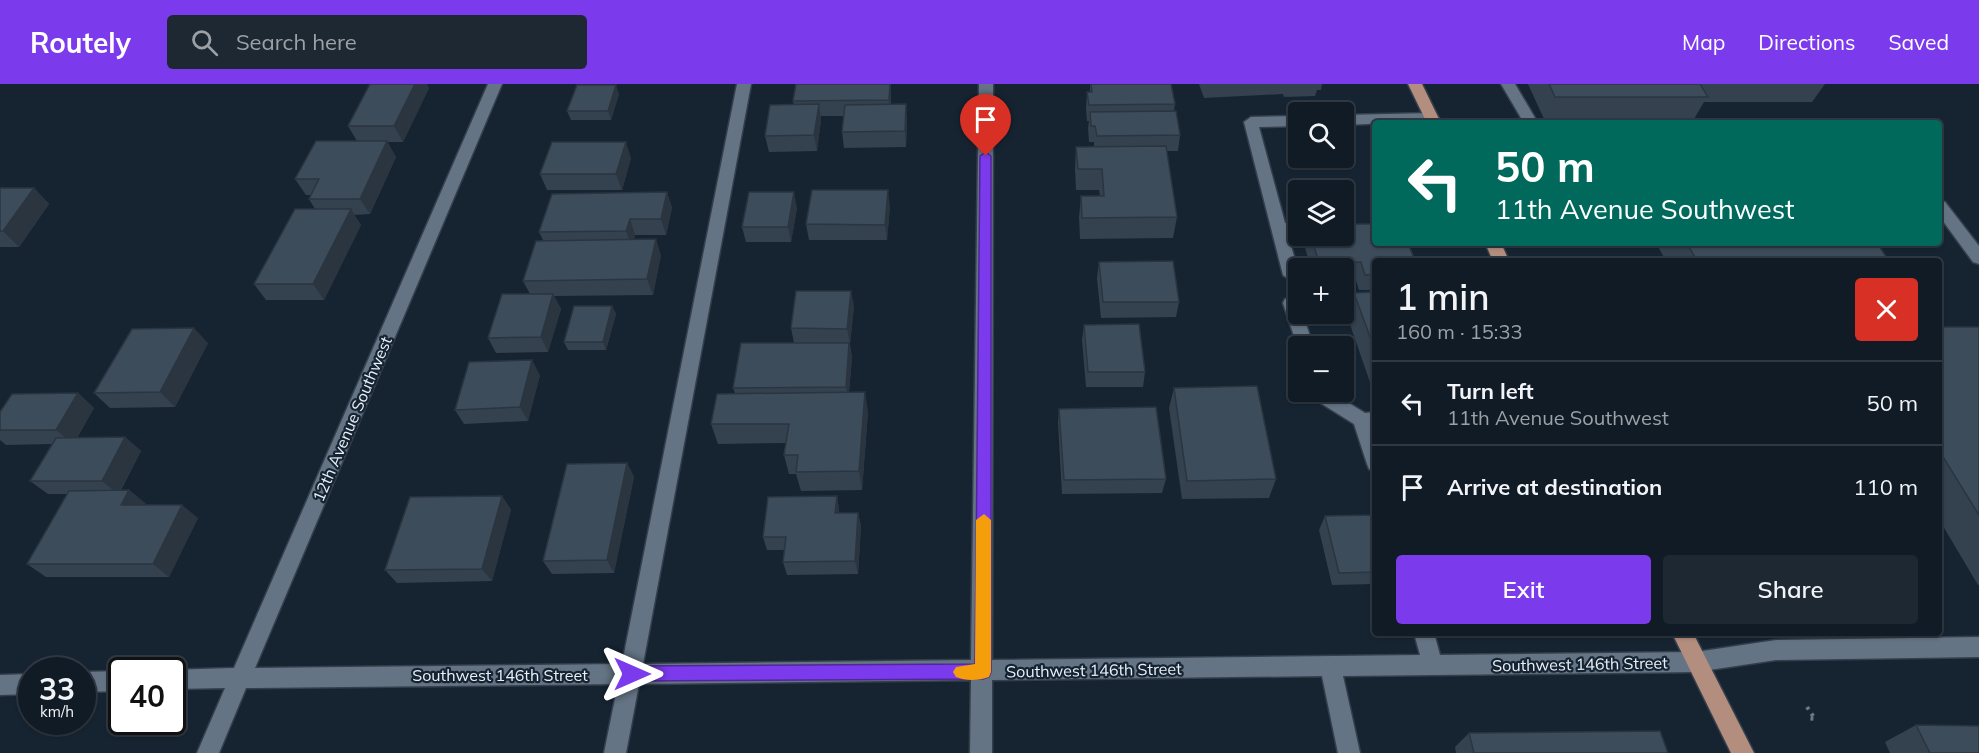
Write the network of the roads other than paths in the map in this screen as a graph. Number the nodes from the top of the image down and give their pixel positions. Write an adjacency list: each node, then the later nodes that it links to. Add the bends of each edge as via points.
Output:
1 (495, 84): 29 (street, 12th Avenue Southwest)
2 (744, 84): 28 (street)
3 (986, 84): 27 (street)
4 (1415, 84): 8 (main road)
5 (1508, 84): 9 (street)
6 (1354, 120): 7 (street)
7 (1372, 120)
8 (1433, 120)
9 (1529, 120)
10 (1288, 121): 12 (street, via 1251,122)
11 (1942, 209): 14 (street)
12 (1279, 229): 13 (street); 15 (street)
13 (1288, 229)
14 (1979, 258)
15 (1288, 264)
16 (1372, 299): 17 (street)
17 (1354, 300)
18 (1336, 402): 19 (street)
19 (1369, 420): 20 (street)
20 (1372, 439)
21 (1425, 636): 25 (street)
22 (1683, 636): 24 (main road)
23 (1979, 647): 24 (street, Southwest 146th Street, via 1776,650)
24 (1696, 662): 25 (street, Southwest 146th Street); 37 (main road)
25 (1433, 666): 26 (street, Southwest 146th Street)
26 (1331, 667): 27 (street, Southwest 146th Street); 36 (street)
27 (983, 672): 28 (street, Southwest 146th Street); 35 (street)
28 (632, 674): 29 (street, Southwest 146th Street); 34 (street)
29 (241, 676): 30 (street, Southwest 146th Street); 33 (street, 12th Avenue Southwest)
30 (186, 678)
31 (18, 684): 32 (street)
32 (0, 685)
33 (208, 753)
34 (615, 753)
35 (981, 753)
36 (1349, 753)
37 (1743, 753)

